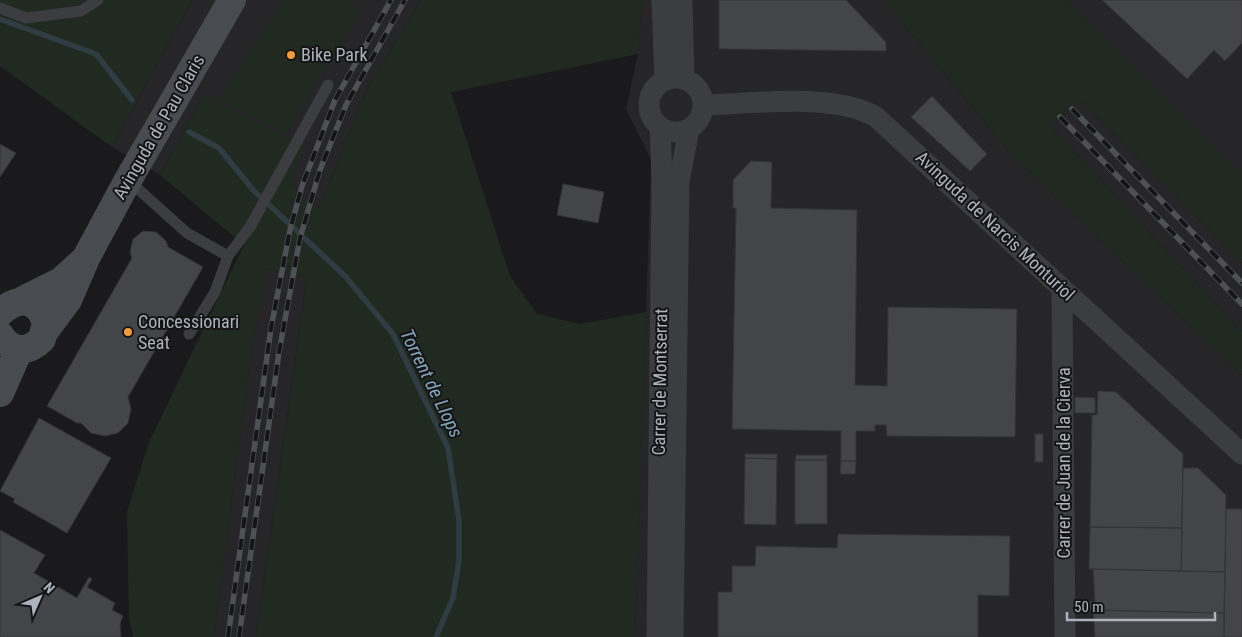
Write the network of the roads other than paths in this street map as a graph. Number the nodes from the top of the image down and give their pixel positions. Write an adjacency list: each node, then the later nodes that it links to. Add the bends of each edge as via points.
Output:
1 (98, 0): 5 (lane, via 81,11 26,18)
2 (232, 0): 11 (main road, Avinguda de Pau Claris)
3 (662, 0): 6 (street)
4 (682, 0): 6 (street)
5 (0, 8)
6 (675, 79): 8 (street, via 699,88); 9 (street, via 657,85 651,93 652,118)
7 (328, 85): 13 (lane, via 250,227)
8 (704, 105): 10 (street, via 700,119); 14 (street, Avinguda de Narcis Monturiol, via 798,102 851,105 865,110)
9 (660, 127): 10 (street, via 671,132); 21 (street, Carrer de Montserrat)
10 (689, 130): 22 (street, Carrer de Montserrat, via 679,181)
11 (128, 180): 12 (main road, Avinguda de Pau Claris); 13 (lane, via 187,233)
12 (87, 256): 15 (main road, Avinguda de Pau Claris, via 72,273); 16 (main road, Avinguda de Pau Claris, via 68,300)
13 (228, 256): 17 (lane, via 215,292)
14 (1062, 289): 20 (street, Avinguda de Narcis Monturiol); 23 (street, Carrer de Juan de la Cierva)
15 (11, 307): 16 (main road, via 38,308 43,315)
16 (45, 331): 18 (main road, Avinguda de Pau Claris, via 36,345)
17 (189, 334)
18 (9, 343): 19 (main road)
19 (0, 393)
20 (1242, 454)
21 (657, 637)
22 (673, 637)
23 (1065, 637)

